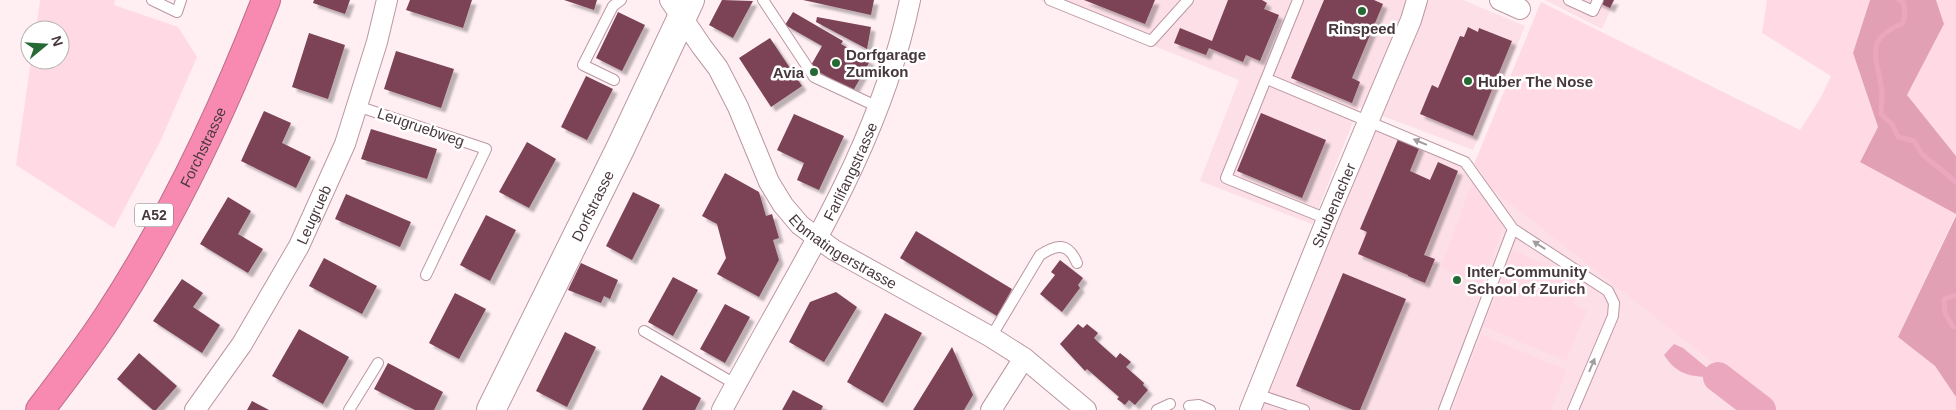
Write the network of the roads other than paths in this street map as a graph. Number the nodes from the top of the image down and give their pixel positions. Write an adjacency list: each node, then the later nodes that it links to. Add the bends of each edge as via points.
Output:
1 (152, 0): 2 (lane, via 177,12)
2 (181, 0)
3 (247, 0): 36 (highway, Forchstrasse / A52, via 208,103 150,222 92,316)
4 (266, 0): 37 (highway, Forchstrasse / A52, via 211,132 162,226 106,320)
5 (387, 0): 20 (street, Leugrueb, via 378,42)
6 (621, 0): 19 (lane, via 613,6 583,65)
7 (763, 0): 21 (lane, via 814,77)
8 (910, 0): 21 (street, Farlifangstrasse, via 901,40)
9 (1050, 0): 10 (lane, via 1151,41)
10 (1188, 0)
11 (1298, 0): 18 (lane)
12 (1417, 0): 22 (street, Strubenacher)
13 (1500, 0): 17 (street)
14 (1569, 0): 15 (lane, via 1593,11)
15 (1598, 0)
16 (680, 6): 25 (street, Ebmatingerstrasse, via 738,107 769,182 800,225); 40 (street, Dorfstrasse, via 620,149)
17 (1520, 9)
18 (1267, 79): 22 (lane); 23 (lane, via 1226,178)
19 (614, 80)
20 (357, 106): 27 (lane, Leugruebweg, via 486,149); 38 (street, Leugrueb, via 345,144 299,246 242,344)
21 (878, 107): 25 (street, Farlifangstrasse, via 862,149)
22 (1368, 121): 23 (street, Strubenacher); 24 (lane, one-way to 22, via 1465,162)
23 (1327, 219): 33 (street, Strubenacher)
24 (1513, 229): 47 (lane); 48 (lane, one-way to 24, via 1613,316 1614,303 1608,291)
25 (818, 238): 29 (street, Ebmatingerstrasse); 32 (street, Farlifangstrasse)
26 (1077, 263): 29 (lane, via 1073,253 1064,247 1052,247 1040,255)
27 (426, 275)
28 (644, 331): 32 (lane)
29 (991, 337): 30 (street, Ebmatingerstrasse)
30 (1024, 358): 42 (street); 43 (street, Ebmatingerstrasse)
31 (378, 364): 39 (lane)
32 (735, 384): 41 (street, Farlifangstrasse)
33 (1253, 402): 46 (lane)
34 (1170, 404): 44 (lane)
35 (1189, 406): 45 (lane, via 1199,405)
36 (23, 410)
37 (40, 410)
38 (195, 410)
39 (349, 410)
40 (491, 410)
41 (722, 410)
42 (991, 410)
43 (1086, 410)
44 (1158, 410)
45 (1210, 410)
46 (1304, 410)
47 (1444, 410)
48 (1573, 410)

